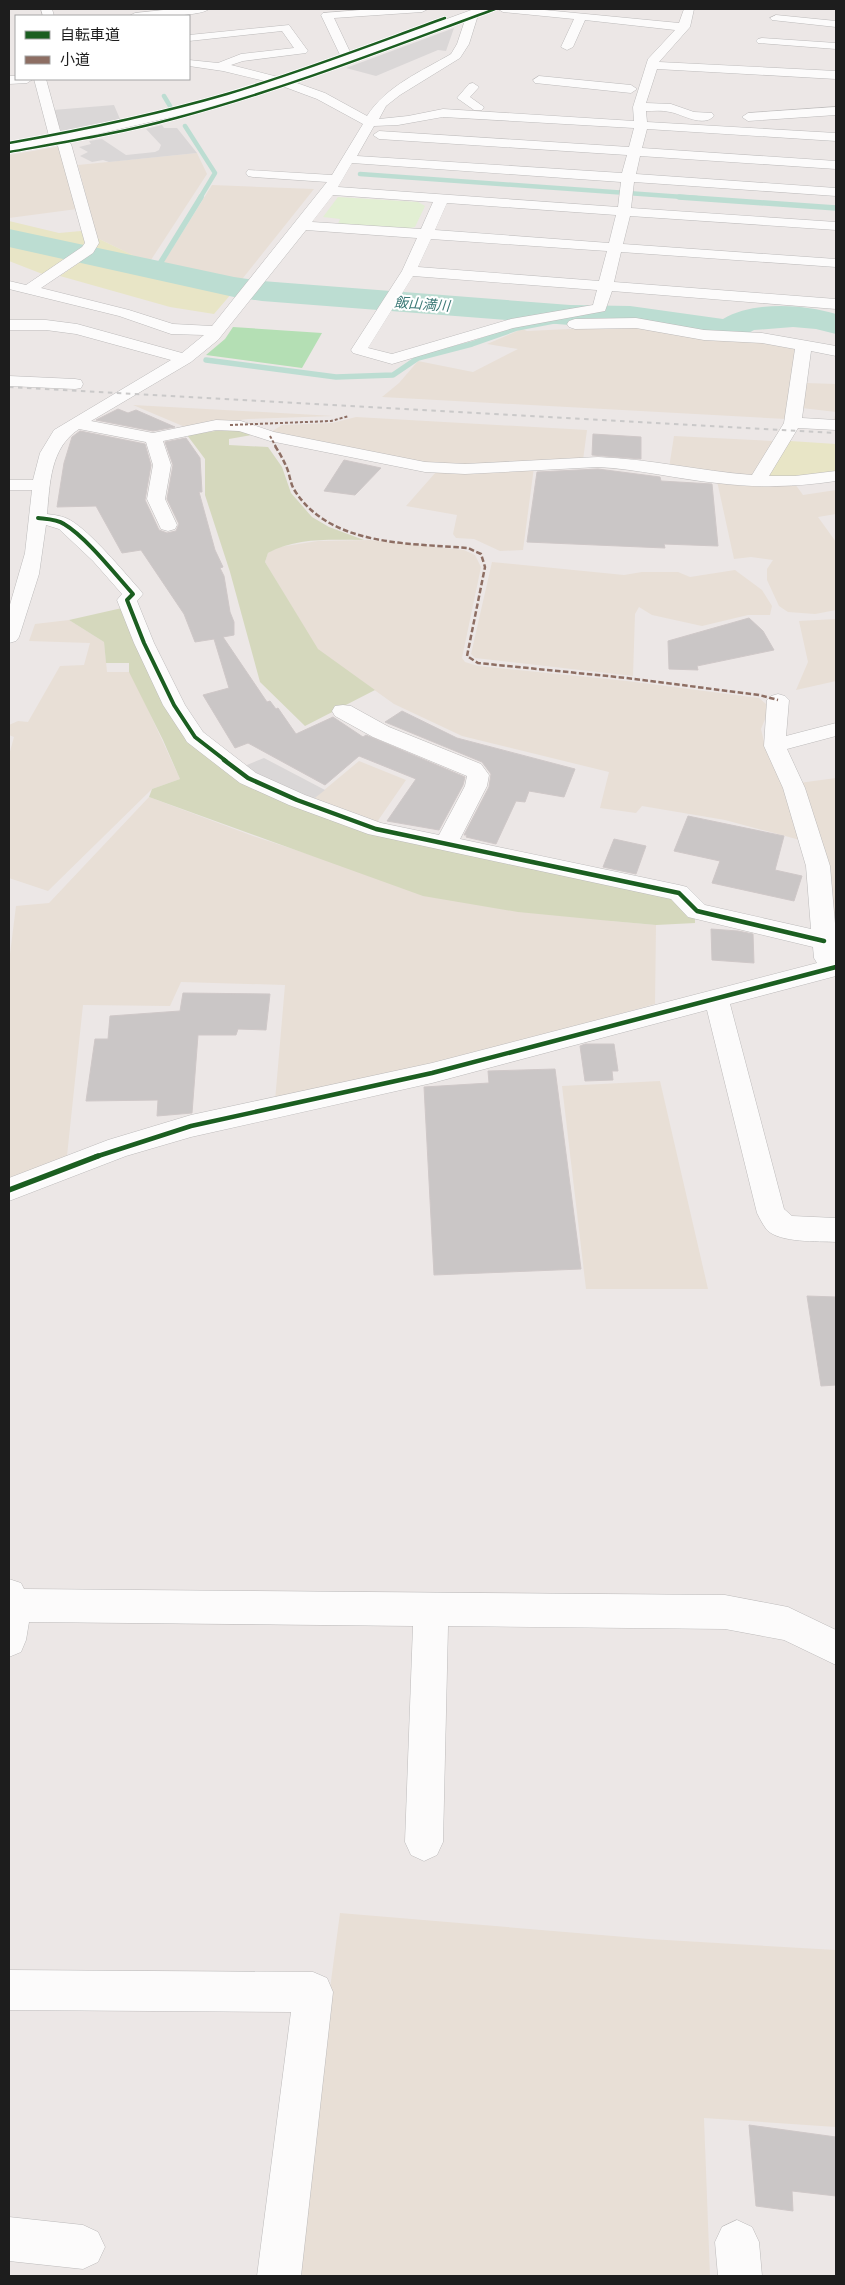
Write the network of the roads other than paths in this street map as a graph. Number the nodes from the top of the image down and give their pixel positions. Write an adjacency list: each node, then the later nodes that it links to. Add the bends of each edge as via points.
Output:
1 (190, 9): 2 (street); 8 (street)
2 (204, 9)
3 (422, 9): 18 (street, via 327,15)
4 (503, 9): 7 (street)
5 (689, 9): 13 (street)
6 (480, 11): 18 (street); 34 (street, via 456,56 388,98)
7 (548, 14): 9 (street); 12 (street)
8 (141, 15)
9 (580, 18): 13 (street); 17 (street)
10 (776, 18): 11 (street)
11 (836, 24)
12 (543, 27)
13 (684, 27): 19 (street)
14 (190, 38): 21 (street, via 284,28 302,50 241,58)
15 (762, 41): 16 (street)
16 (836, 46)
17 (567, 47)
18 (347, 58): 25 (street)
19 (655, 60): 22 (street); 27 (street, via 646,54); 31 (street)
20 (190, 63): 21 (street)
21 (219, 65): 25 (street)
22 (836, 75)
23 (40, 80): 38 (street)
24 (539, 80): 27 (street)
25 (282, 82): 34 (street, via 322,96); 38 (street, via 175,114)
26 (473, 87): 29 (street, via 463,98)
27 (631, 89): 31 (street)
28 (503, 104): 29 (street)
29 (478, 107): 33 (street)
30 (583, 109): 31 (street)
31 (629, 109): 32 (street, via 671,108 693,116 763,117); 35 (street)
32 (836, 111)
33 (443, 113): 34 (street); 35 (street)
34 (371, 122): 36 (street)
35 (641, 126): 37 (street); 40 (street)
36 (363, 134): 40 (street); 41 (street)
37 (836, 138)
38 (56, 139): 39 (street); 57 (street, via 64,144 92,244)
39 (9, 147)
40 (634, 150): 42 (street); 44 (street)
41 (348, 159): 44 (street); 45 (street)
42 (836, 165)
43 (253, 173): 45 (street)
44 (628, 178): 46 (street); 48 (street)
45 (332, 185): 47 (street); 49 (street)
46 (836, 192)
47 (442, 198): 48 (street); 51 (street)
48 (624, 212): 50 (street); 52 (street)
49 (301, 225): 51 (street); 61 (street)
50 (836, 226)
51 (426, 234): 52 (street); 54 (street)
52 (615, 247): 53 (street); 56 (street)
53 (836, 263)
54 (409, 271): 56 (street); 59 (street, via 359,350 392,359)
55 (9, 285): 57 (street)
56 (606, 285): 58 (street); 59 (street, via 600,308)
57 (28, 290): 61 (street, via 124,313 171,329)
58 (836, 304)
59 (511, 324): 62 (street, via 636,323 704,335)
60 (9, 325): 64 (street, via 46,325 78,330)
61 (216, 331): 64 (street)
62 (804, 344): 63 (street); 68 (street)
63 (836, 351)
64 (185, 358): 67 (street)
65 (9, 381): 66 (street)
66 (75, 384)
67 (76, 423): 70 (street); 74 (street, via 53,442)
68 (793, 423): 69 (street); 72 (street)
69 (836, 425)
70 (153, 438): 72 (street, via 230,425 425,467 465,469 598,462); 76 (street, via 162,465 156,499)
71 (836, 476): 72 (street)
72 (757, 481)
73 (9, 485): 74 (street)
74 (42, 485): 75 (street)
75 (38, 518): 77 (street, via 28,581); 82 (street, via 66,524 133,594 127,600 144,643 174,705 201,742 248,778 297,800 376,828)
76 (168, 525)
77 (9, 637)
78 (778, 700): 81 (street)
79 (343, 711): 82 (street, via 381,732 473,769 478,775 476,786)
80 (836, 729): 81 (street)
81 (775, 746): 83 (street, via 794,788 818,866)
82 (446, 844): 83 (street, via 679,893 697,911)
83 (824, 941): 84 (street)
84 (832, 967): 85 (street)
85 (716, 997): 86 (street, via 432,1073 191,1126 118,1148); 87 (street, via 771,1213 778,1223 790,1228)
86 (9, 1190)
87 (836, 1230)
88 (11, 1601): 89 (street); 90 (street)
89 (431, 1610): 91 (street, via 725,1612 788,1624); 92 (street)
90 (9, 1640)
91 (836, 1648)
92 (424, 1842)
93 (9, 1990): 96 (street, via 313,1992)
94 (9, 2239): 95 (street)
95 (83, 2246)
96 (279, 2276)

